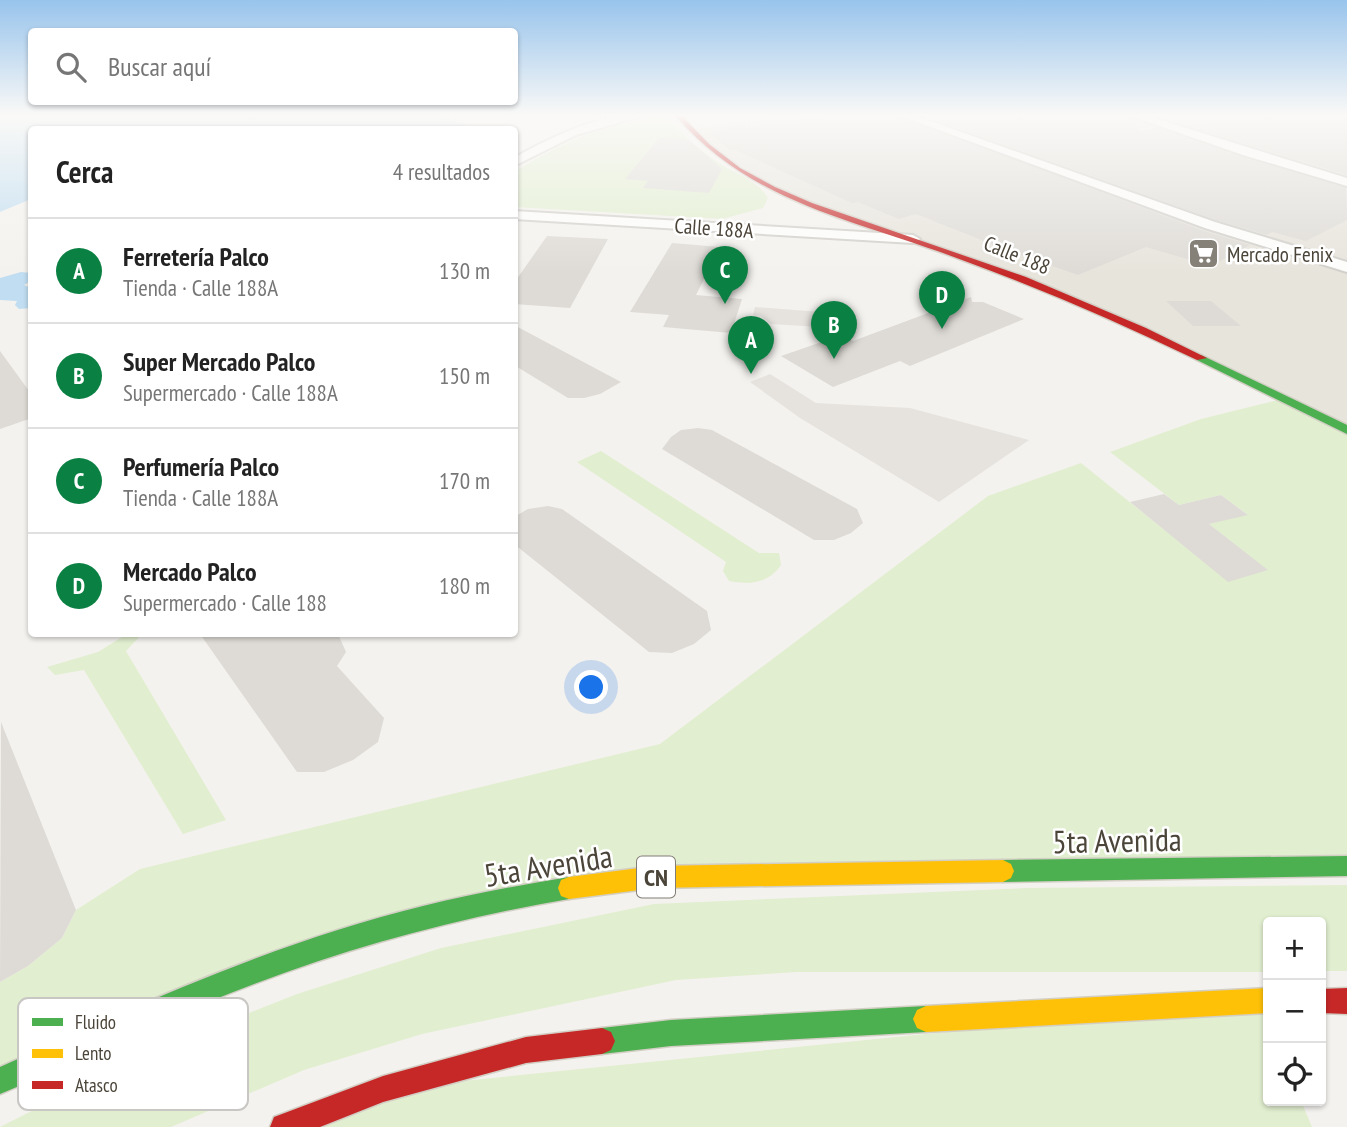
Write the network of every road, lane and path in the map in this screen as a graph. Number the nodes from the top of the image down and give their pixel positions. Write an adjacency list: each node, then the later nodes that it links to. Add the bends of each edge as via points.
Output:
1 (739, 169): 6 (main road, Calle 188, via 824,210)
2 (1052, 169): 7 (street, via 1210,225)
3 (1301, 169): 4 (street)
4 (1347, 182)
5 (518, 215): 6 (street, Calle 188A)
6 (913, 239): 8 (main road, Calle 188, via 1113,315)
7 (1347, 267)
8 (1347, 430)
9 (1347, 866): 10 (main road, 5ta Avenida / CN, via 655,877 534,893 403,921 285,958)
10 (185, 998)
11 (1263, 1000): 16 (main road, via 671,1033 526,1050 383,1089)
12 (1326, 1001): 13 (main road)
13 (1347, 1001)
14 (18, 1073): 15 (main road, 5ta Avenida / CN)
15 (0, 1081)
16 (284, 1127)

